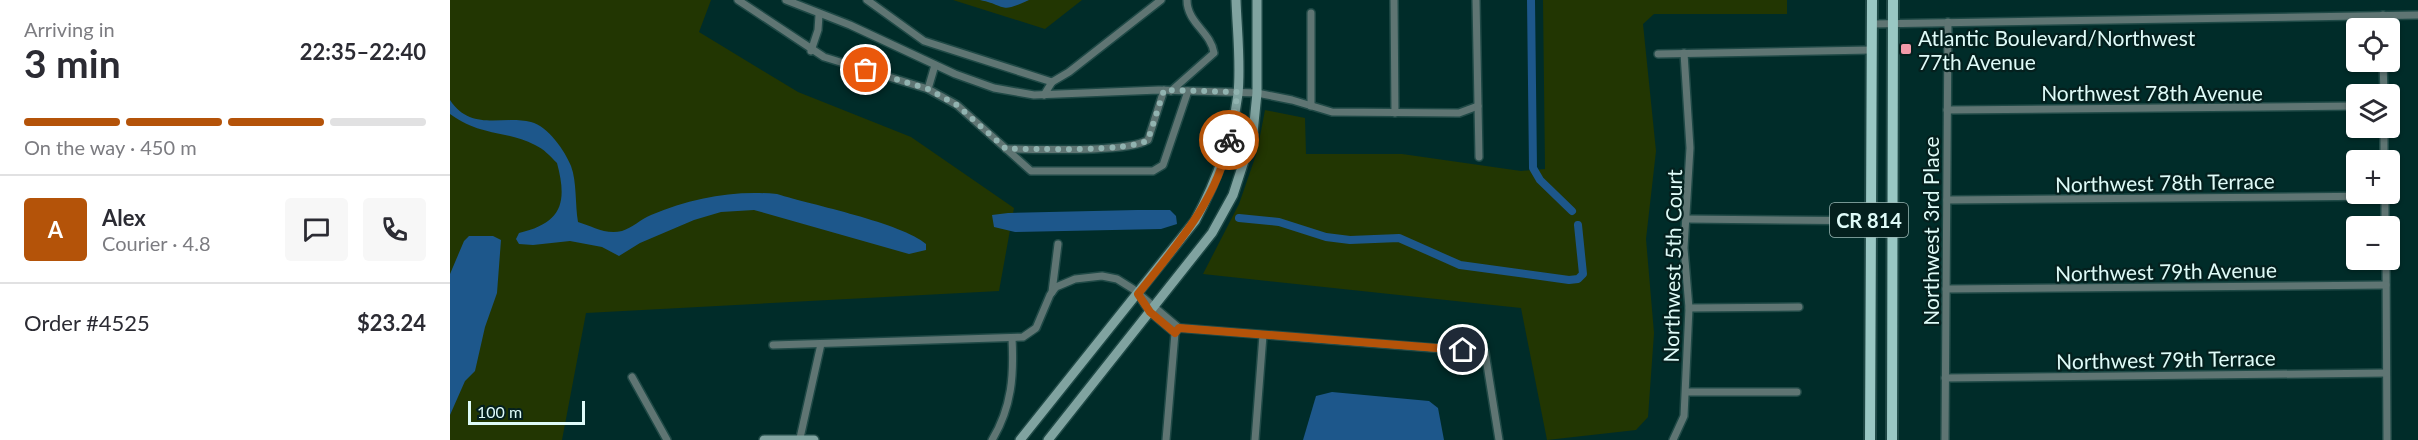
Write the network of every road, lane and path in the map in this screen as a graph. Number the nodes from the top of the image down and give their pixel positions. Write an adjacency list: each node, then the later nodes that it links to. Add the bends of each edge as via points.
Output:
1 (738, 0): 20 (street)
2 (786, 0): 13 (street)
3 (867, 0): 24 (street, via 924,41)
4 (1160, 0): 24 (street)
5 (1187, 0): 26 (street, via 1193,22 1213,42 1215,53)
6 (1236, 0): 28 (street)
7 (1257, 0): 29 (street)
8 (1394, 0): 35 (street)
9 (1476, 0): 32 (street)
10 (1872, 0): 17 (main road, CR 814)
11 (1893, 0): 18 (main road, CR 814)
12 (1311, 13): 31 (street)
13 (819, 15): 20 (street); 23 (street, via 850,25)
14 (2383, 15): 15 (street); 16 (street)
15 (2418, 15)
16 (1948, 22): 18 (street); 34 (street, Northwest 3rd Place)
17 (1872, 24): 18 (street); 19 (main road, CR 814)
18 (1892, 24): 42 (main road, CR 814)
19 (1871, 50): 21 (street); 41 (main road, CR 814)
20 (811, 51): 25 (street)
21 (1684, 53): 22 (street); 40 (street, Northwest 5th Court, via 1690,148)
22 (1658, 54)
23 (935, 65): 25 (street); 30 (street, via 994,88)
24 (1052, 82): 30 (street)
25 (928, 89): 36 (street, via 957,105)
26 (1167, 90): 27 (street); 30 (street); 36 (street, via 1144,142)
27 (1188, 91): 28 (street); 36 (street, via 1163,165 1153,171 1030,171)
28 (1238, 92): 29 (street); 48 (street, via 1226,156 1215,184 1195,221)
29 (1257, 93): 31 (street); 51 (street, via 1253,133 1233,195 1212,234)
30 (1044, 95)
31 (1311, 106): 35 (street, via 1332,112)
32 (1478, 106): 35 (street, via 1459,113); 37 (street)
33 (2346, 106): 34 (street, Northwest 78th Avenue)
34 (1947, 110): 39 (street, Northwest 3rd Place)
35 (1395, 112)
36 (1006, 149)
37 (1479, 157)
38 (2346, 195): 39 (street, Northwest 78th Terrace)
39 (1947, 200): 46 (street, Northwest 3rd Place)
40 (1686, 219): 41 (street); 50 (street, Northwest 5th Court)
41 (1869, 221): 42 (street); 73 (main road, CR 814)
42 (1894, 221): 74 (main road, CR 814)
43 (1058, 244): 47 (street)
44 (2386, 270): 45 (street)
45 (2386, 285): 46 (street, Northwest 79th Avenue); 57 (street)
46 (1946, 289): 59 (street, Northwest 3rd Place)
47 (1052, 292): 48 (street, via 1075,279 1102,276 1117,279); 54 (street, via 1033,332)
48 (1138, 294): 51 (street); 67 (street)
49 (1798, 306): 50 (street)
50 (1689, 308): 60 (street, Northwest 5th Court)
51 (1152, 309): 52 (street); 68 (street)
52 (1177, 330): 53 (street); 69 (street)
53 (1263, 335): 70 (street); 71 (street, via 1485,352)
54 (1012, 338): 55 (street); 66 (street, via 1013,382)
55 (821, 344): 56 (street); 62 (street)
56 (773, 345)
57 (2386, 373): 59 (street, Northwest 79th Terrace); 76 (street)
58 (632, 377): 63 (street)
59 (1946, 378): 75 (street, Northwest 3rd Place)
60 (1686, 392): 61 (street); 72 (street, Northwest 5th Court, via 1684,416)
61 (1797, 392)
62 (800, 438): 64 (street); 65 (street)
63 (667, 440)
64 (764, 440)
65 (814, 440)
66 (993, 440)
67 (1020, 440)
68 (1048, 440)
69 (1166, 440)
70 (1255, 440)
71 (1499, 440)
72 (1673, 440)
73 (1870, 440)
74 (1892, 440)
75 (1945, 440)
76 (2388, 440)

